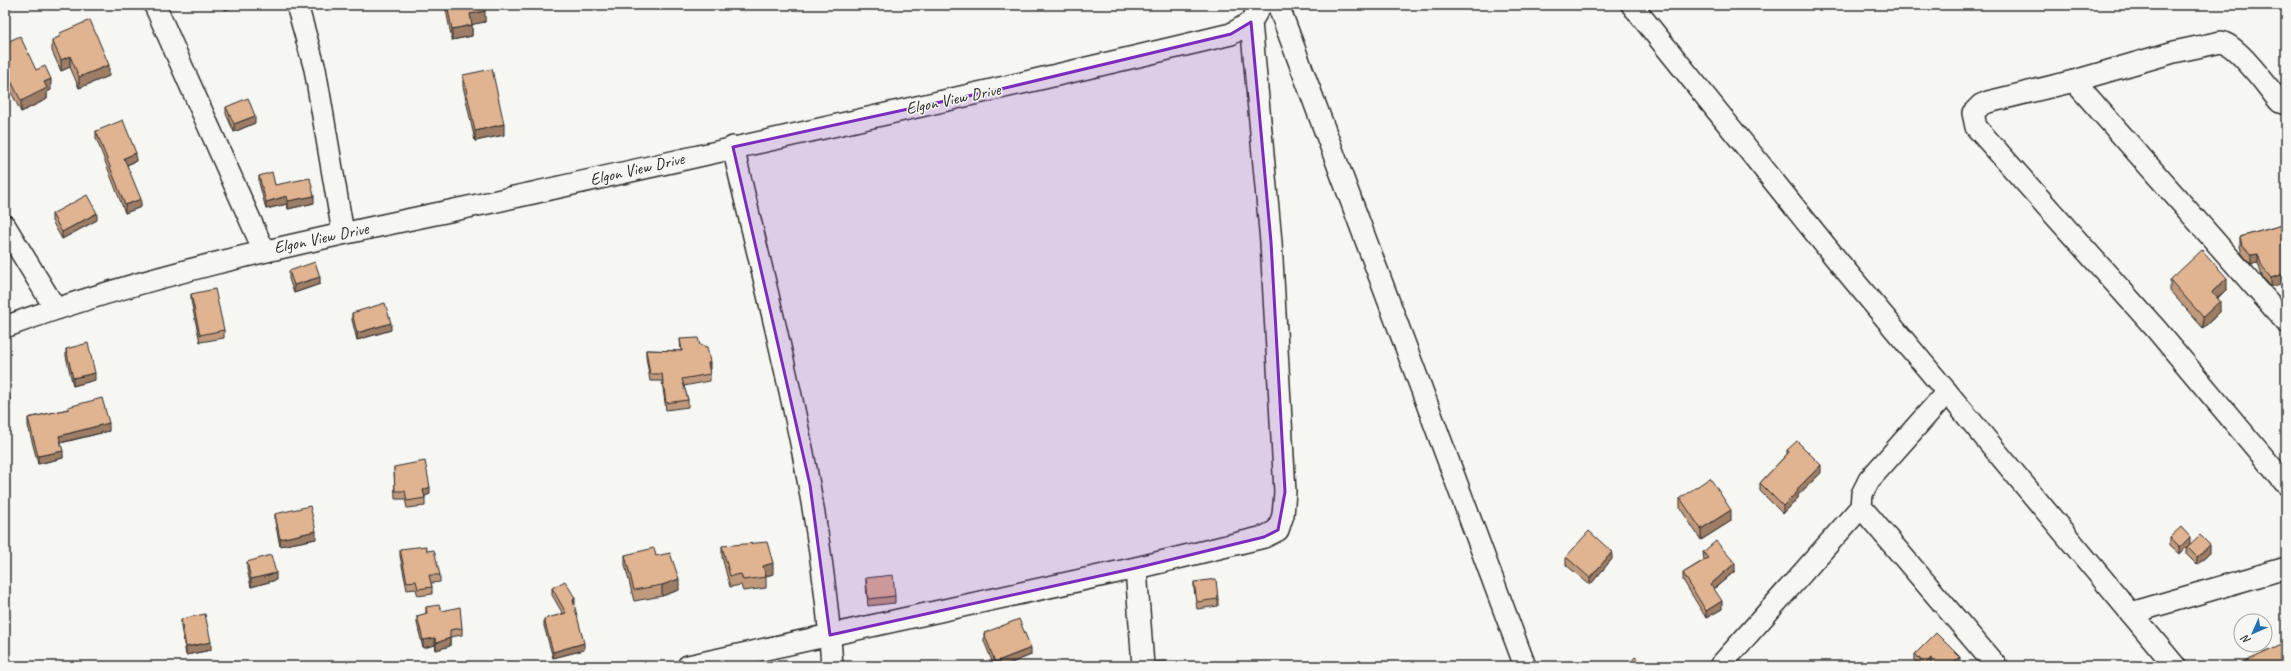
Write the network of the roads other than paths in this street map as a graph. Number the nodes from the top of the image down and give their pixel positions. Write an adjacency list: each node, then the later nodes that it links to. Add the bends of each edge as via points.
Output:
1 (297, 5): 10 (street, via 315,69)
2 (1278, 5): 25 (street)
3 (1632, 5): 15 (street)
4 (156, 8): 11 (street)
5 (1256, 13): 8 (street, Elgon View Drive, via 1231,34 1005,88); 18 (street, via 1271,242 1284,492 1283,516 1278,530 1264,537)
6 (2074, 82): 7 (street, via 2174,52 2221,42 2226,43 2237,53 2280,102); 13 (street); 16 (street, via 1981,105 1973,113 1976,127)
7 (2286, 104)
8 (733, 147): 10 (street, Elgon View Drive); 21 (street, via 810,485)
9 (5, 226): 12 (street)
10 (343, 233): 11 (street, Elgon View Drive)
11 (264, 251): 12 (street, Elgon View Drive)
12 (55, 308): 14 (street, Elgon View Drive)
13 (2286, 322)
14 (5, 327)
15 (1947, 392): 17 (street, via 1869,480 1862,494); 20 (street)
16 (2283, 475)
17 (1861, 507): 26 (street); 27 (street)
18 (1136, 568): 21 (street); 24 (street)
19 (2286, 568): 20 (street)
20 (2131, 613): 28 (street)
21 (830, 635): 22 (street); 23 (street)
22 (688, 666)
23 (832, 666)
24 (1143, 666)
25 (1525, 666)
26 (1720, 666)
27 (1996, 666)
28 (2175, 666)

